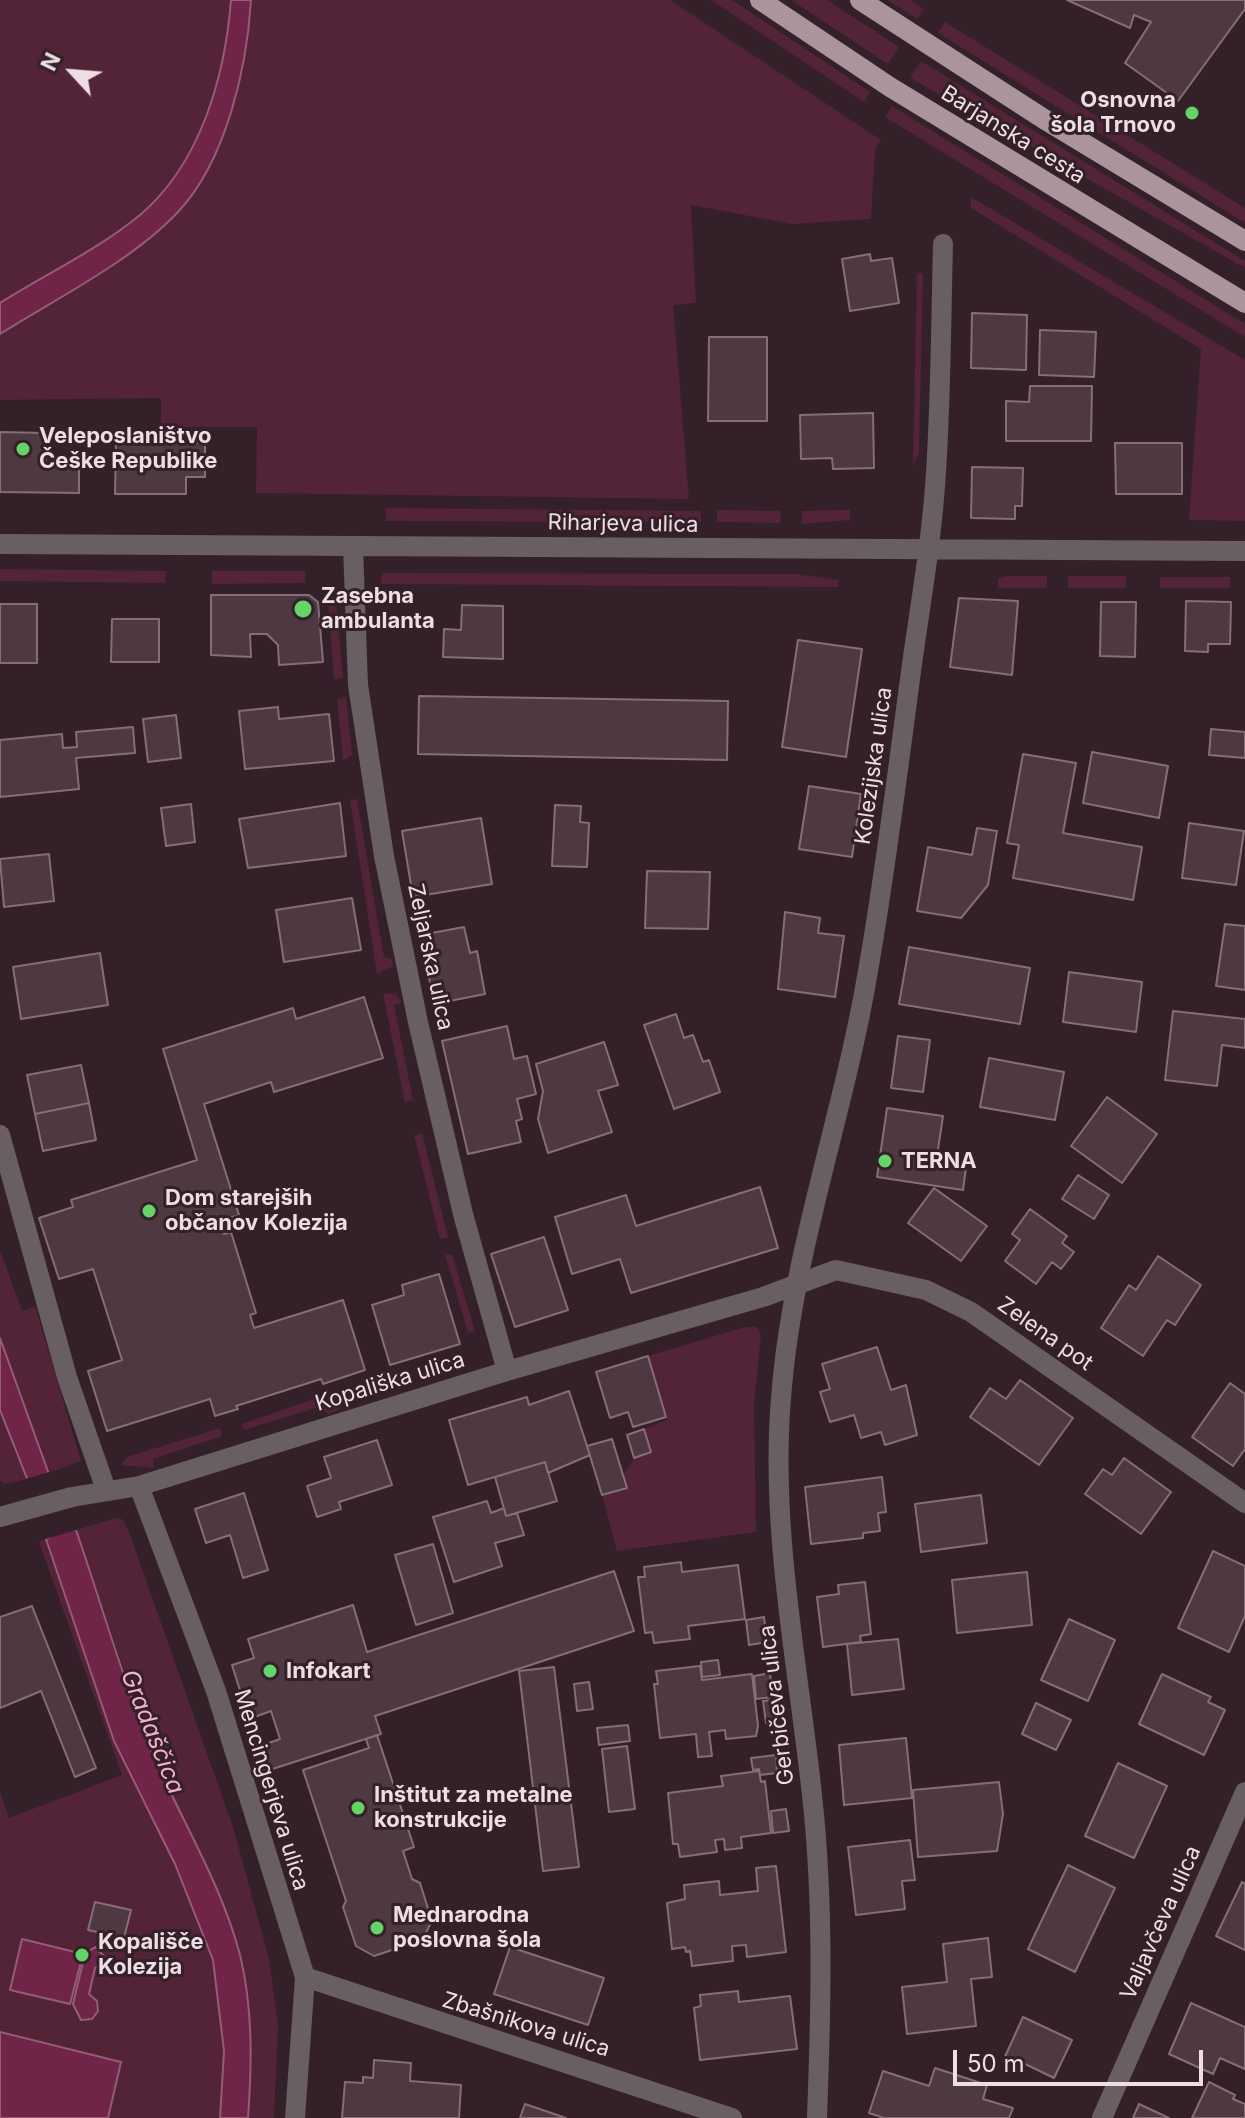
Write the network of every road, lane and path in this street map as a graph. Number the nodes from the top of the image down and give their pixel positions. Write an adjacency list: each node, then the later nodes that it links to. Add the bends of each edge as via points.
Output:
1 (760, 0): 5 (main road, Barjanska cesta, via 890,87)
2 (860, 0): 3 (main road, Barjanska cesta)
3 (1245, 241)
4 (943, 244): 9 (street, Kolezijska ulica, via 936,475)
5 (1245, 303)
6 (0, 544): 7 (street, Riharjeva ulica)
7 (353, 546): 9 (street, Riharjeva ulica); 12 (street, Zeljarska ulica, via 358,685 384,856 463,1214)
8 (1245, 551): 9 (street, Riharjeva ulica)
9 (926, 552): 11 (street, Kolezijska ulica, via 868,973 844,1094)
10 (0, 1135): 14 (street, via 67,1377)
11 (794, 1287): 12 (street, Kopališka ulica); 15 (street, Zelena pot, via 836,1270 926,1290 971,1312); 21 (street, Gerbičeva ulica, via 781,1391 779,1467 816,1854 822,1973)
12 (507, 1371): 13 (street, Kopališka ulica)
13 (139, 1486): 14 (street, Kopališka ulica); 18 (street, Mencingerjeva ulica, via 216,1691)
14 (106, 1490): 16 (street, Kopališka ulica)
15 (1245, 1503)
16 (0, 1517)
17 (1245, 1792): 22 (street, Valjavčeva ulica)
18 (305, 1977): 19 (street, Mencingerjeva ulica); 20 (street, Zbašnikova ulica)
19 (295, 2118)
20 (732, 2118)
21 (817, 2118)
22 (1102, 2118)

